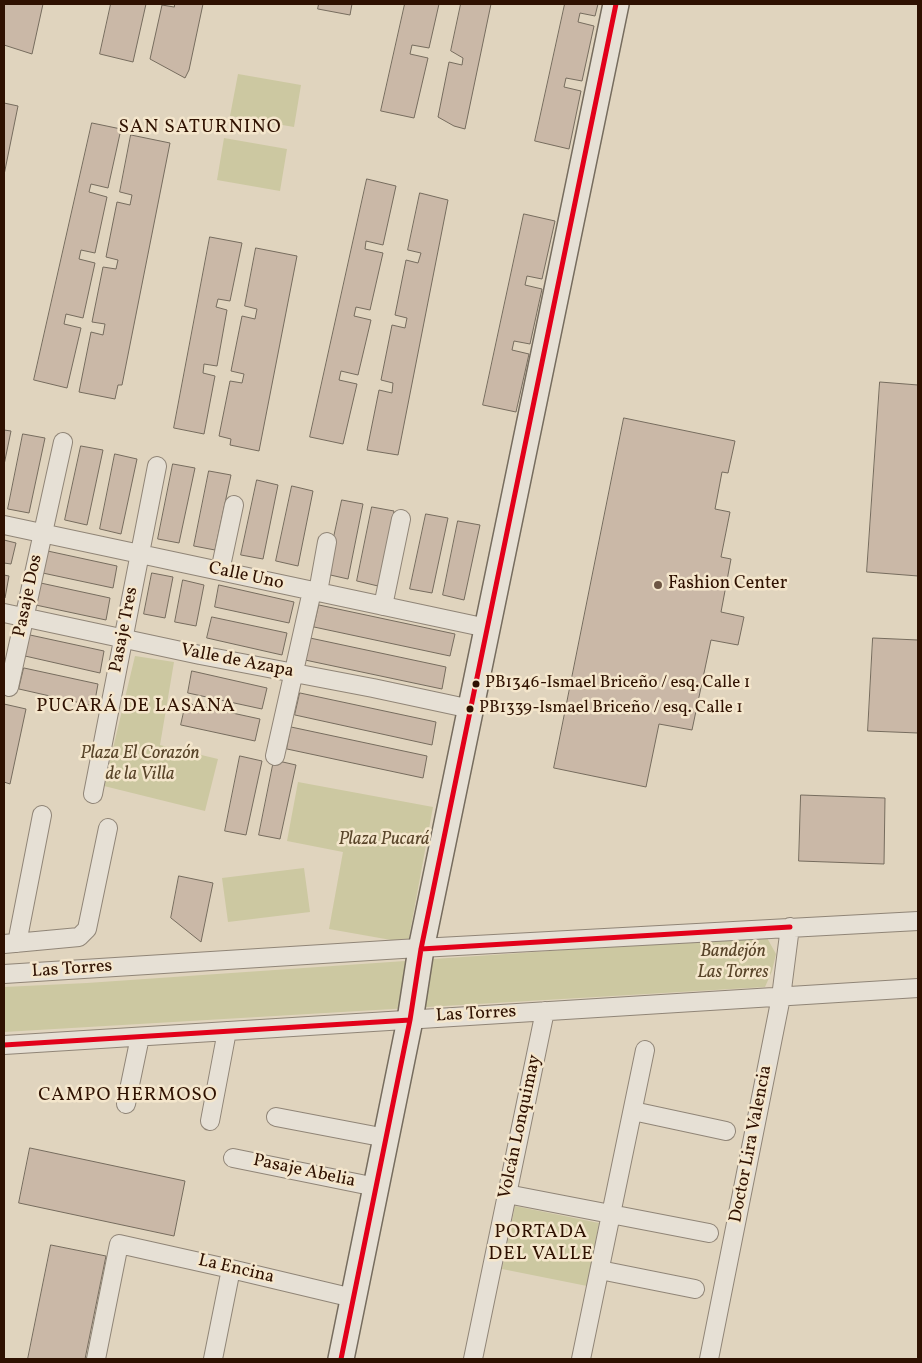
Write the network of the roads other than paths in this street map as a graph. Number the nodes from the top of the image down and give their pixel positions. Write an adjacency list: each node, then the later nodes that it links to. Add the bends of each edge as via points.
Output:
1 (616, 4): 15 (street)
2 (64, 442): 7 (street, Pasaje Dos)
3 (158, 466): 9 (street, Pasaje Tres)
4 (234, 505): 10 (street)
5 (400, 519): 12 (street)
6 (4, 525): 7 (street, Calle Uno)
7 (43, 533): 9 (street, Calle Uno); 14 (street, Pasaje Dos)
8 (327, 542): 11 (street)
9 (140, 554): 10 (street, Calle Uno); 16 (street, Pasaje Tres)
10 (220, 571): 11 (street, Calle Uno)
11 (315, 592): 12 (street, Calle Uno); 17 (street)
12 (383, 606): 15 (street, Calle Uno)
13 (4, 613): 14 (street, Valle de Azapa)
14 (25, 617): 16 (street, Valle de Azapa); 18 (street, Pasaje Dos)
15 (487, 628): 19 (street)
16 (123, 638): 17 (street, Valle de Azapa); 21 (street, Pasaje Tres)
17 (293, 673): 19 (street, Valle de Azapa); 20 (street)
18 (9, 687)
19 (471, 710): 27 (street)
20 (275, 756)
21 (93, 794)
22 (42, 815): 26 (street)
23 (108, 828): 26 (street, via 87,929 79,937)
24 (918, 920): 25 (street, Las Torres)
25 (790, 927): 27 (street, Las Torres); 30 (street, Doctor Lira Valencia)
26 (10, 944)
27 (421, 949): 28 (street, Las Torres); 32 (street)
28 (4, 974)
29 (918, 988): 30 (street, Las Torres)
30 (781, 997): 31 (street, Las Torres); 57 (street, Doctor Lira Valencia)
31 (545, 1011): 32 (street, Las Torres); 45 (street, Volcán Lonquimay)
32 (410, 1020): 33 (street, Las Torres); 42 (street)
33 (227, 1031): 34 (street, Las Torres); 40 (street)
34 (140, 1036): 35 (street, Las Torres); 37 (street)
35 (4, 1045)
36 (645, 1050): 38 (street)
37 (126, 1104)
38 (632, 1111): 41 (street); 46 (street)
39 (276, 1117): 42 (street)
40 (210, 1121)
41 (726, 1132)
42 (386, 1138): 44 (street)
43 (233, 1158): 44 (street, Pasaje Abelia)
44 (376, 1187): 51 (street)
45 (507, 1194): 46 (street); 55 (street, Volcán Lonquimay)
46 (611, 1214): 47 (street); 49 (street)
47 (709, 1233)
48 (231, 1268): 51 (street, La Encina); 52 (street, La Encina, via 119,1244); 53 (street)
49 (600, 1270): 50 (street); 56 (street)
50 (695, 1289)
51 (353, 1298): 54 (street)
52 (96, 1359)
53 (212, 1359)
54 (341, 1359)
55 (473, 1359)
56 (581, 1359)
57 (708, 1359)

